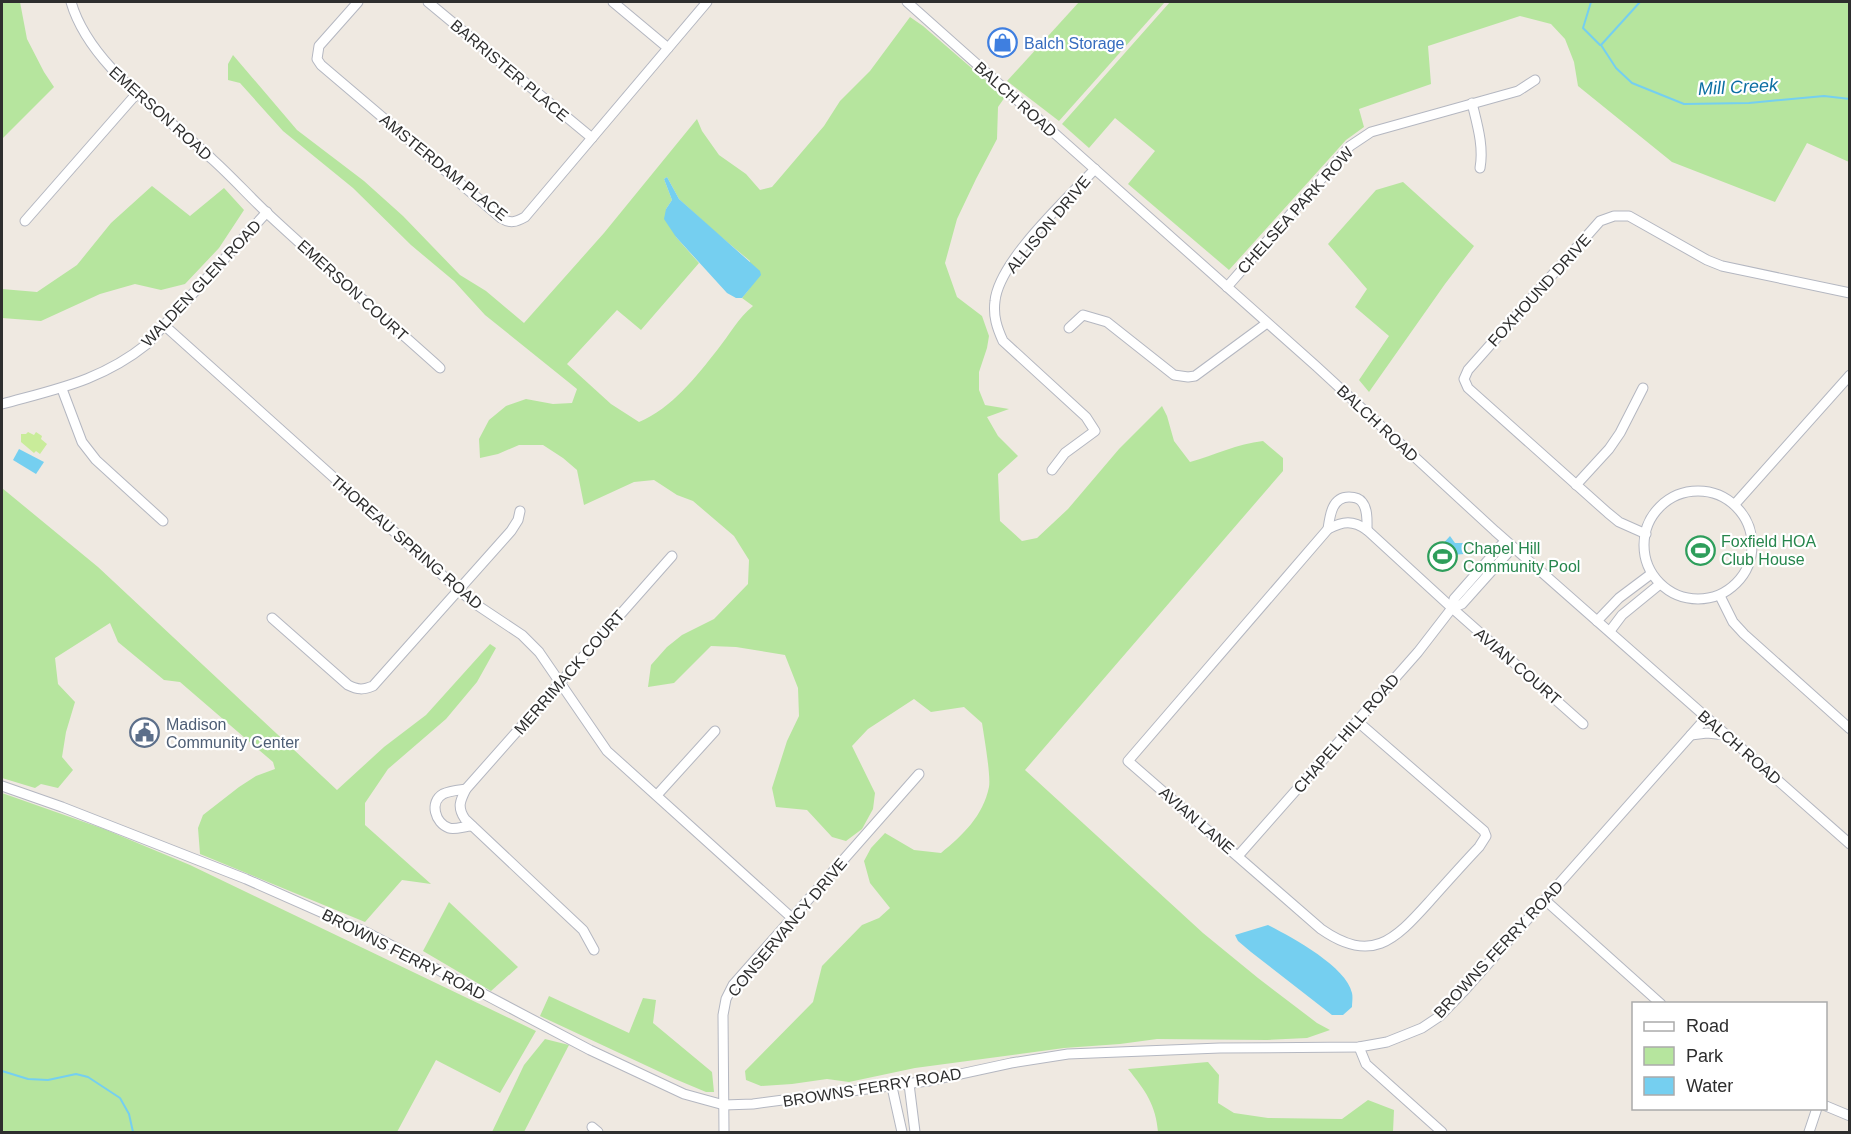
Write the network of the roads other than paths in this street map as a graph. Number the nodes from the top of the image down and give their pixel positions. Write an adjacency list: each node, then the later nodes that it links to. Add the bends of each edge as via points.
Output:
1 (71, 2): 9 (street, EMERSON ROAD, via 97,52)
2 (358, 2): 11 (street, AMSTERDAM PLACE, via 319,46 317,58 321,65 506,222 525,217)
3 (428, 2): 11 (street, BARRISTER PLACE)
4 (613, 2): 7 (street)
5 (707, 2): 7 (street, AMSTERDAM PLACE)
6 (906, 2): 13 (street, BALCH ROAD)
7 (668, 48): 11 (street, AMSTERDAM PLACE)
8 (1535, 80): 10 (street, CHELSEA PARK ROW, via 1518,91)
9 (138, 92): 14 (street, EMERSON ROAD); 15 (street)
10 (1472, 103): 12 (street, via 1480,142); 16 (street, CHELSEA PARK ROW, via 1371,132 1350,146)
11 (592, 138)
12 (1480, 168)
13 (1095, 169): 16 (street, BALCH ROAD); 26 (street, ALLISON DRIVE, via 1011,263 995,300 995,326 1003,341 1086,417 1095,431 1065,453)
14 (267, 213): 19 (street, WALDEN GLEN ROAD); 21 (street, EMERSON COURT)
15 (26, 221)
16 (1227, 287): 18 (street, BALCH ROAD)
17 (1850, 293): 27 (street, FOXHOUND DRIVE, via 1722,266 1629,216 1600,221 1464,379 1468,388)
18 (1267, 323): 20 (street, via 1203,371 1188,377 1174,375 1101,319 1083,315); 34 (street, BALCH ROAD)
19 (164, 326): 23 (street, WALDEN GLEN ROAD, via 129,359); 38 (street, THOREAU SPRING ROAD)
20 (1069, 328)
21 (440, 368)
22 (1850, 375): 28 (street)
23 (62, 388): 25 (street, WALDEN GLEN ROAD); 30 (street, via 82,442 96,460)
24 (1643, 388): 27 (street, via 1609,449)
25 (2, 404)
26 (1052, 470)
27 (1576, 485): 33 (street, FOXHOUND DRIVE, via 1619,522)
28 (1735, 504): 33 (street, via 1709,492 1678,495 1658,510); 39 (street, via 1750,531 1751,548 1738,581)
29 (520, 511): 38 (street, via 511,531)
30 (163, 521)
31 (1328, 529): 32 (street, via 1348,522); 32 (street, via 1336,502 1343,497 1355,497 1366,512); 58 (street, AVIAN LANE, via 1128,761)
32 (1367, 530): 40 (street)
33 (1646, 534): 36 (street, via 1645,552)
34 (1509, 544): 40 (street, CHAPEL HILL ROAD, via 1462,604); 42 (street, BALCH ROAD)
35 (672, 556): 44 (street, MERRIMACK COURT)
36 (1651, 574): 37 (street); 42 (street)
37 (1660, 585): 39 (street, via 1692,600); 43 (street, via 1622,615)
38 (459, 590): 41 (street, via 382,678 364,690 348,685); 44 (street, THOREAU SPRING ROAD, via 522,635)
39 (1720, 596): 48 (street, via 1744,634)
40 (1452, 608): 46 (street, CHAPEL HILL ROAD); 47 (street, AVIAN COURT)
41 (272, 618)
42 (1597, 621): 43 (street, BALCH ROAD)
43 (1610, 631): 45 (street, BALCH ROAD)
44 (561, 682): 54 (street, MERRIMACK COURT); 55 (street, THOREAU SPRING ROAD, via 601,744)
45 (1706, 718): 50 (street, BROWNS FERRY ROAD); 51 (street, BALCH ROAD)
46 (1357, 721): 58 (street, CHAPEL HILL ROAD); 58 (street, AVIAN LANE, via 1484,831 1486,836 1479,847 1401,931 1378,945 1358,946 1345,944 1320,929)
47 (1583, 724)
48 (1850, 729)
49 (715, 731): 55 (street)
50 (1691, 735): 51 (street); 59 (street, BROWNS FERRY ROAD)
51 (1726, 735): 57 (street, BALCH ROAD)
52 (919, 774): 60 (street, CONSERVANCY DRIVE)
53 (2, 786): 66 (street, BROWNS FERRY ROAD, via 246,879 368,933 590,1050 684,1094)
54 (466, 789): 56 (street, via 459,801 460,811); 56 (street, MERRIMACK COURT, via 444,794 435,804 435,813 439,822 449,828)
55 (657, 795): 60 (street, THOREAU SPRING ROAD)
56 (472, 826): 61 (street, via 583,930)
57 (1850, 844)
58 (1238, 856)
59 (1545, 900): 62 (street); 63 (street, BROWNS FERRY ROAD, via 1440,1016 1387,1042)
60 (792, 918): 66 (street, CONSERVANCY DRIVE, via 733,985 726,999)
61 (594, 950)
62 (1659, 1002)
63 (1359, 1047): 64 (street, BROWNS FERRY ROAD, via 1068,1054); 73 (street, via 1366,1064)
64 (909, 1084): 65 (street, BROWNS FERRY ROAD); 72 (street)
65 (892, 1087): 66 (street, BROWNS FERRY ROAD); 71 (street)
66 (724, 1105): 70 (street, CONSERVANCY DRIVE)
67 (1827, 1106): 69 (street)
68 (1816, 1110): 74 (street)
69 (1850, 1116)
70 (724, 1132)
71 (902, 1132)
72 (915, 1132)
73 (1442, 1132)
74 (1809, 1132)

